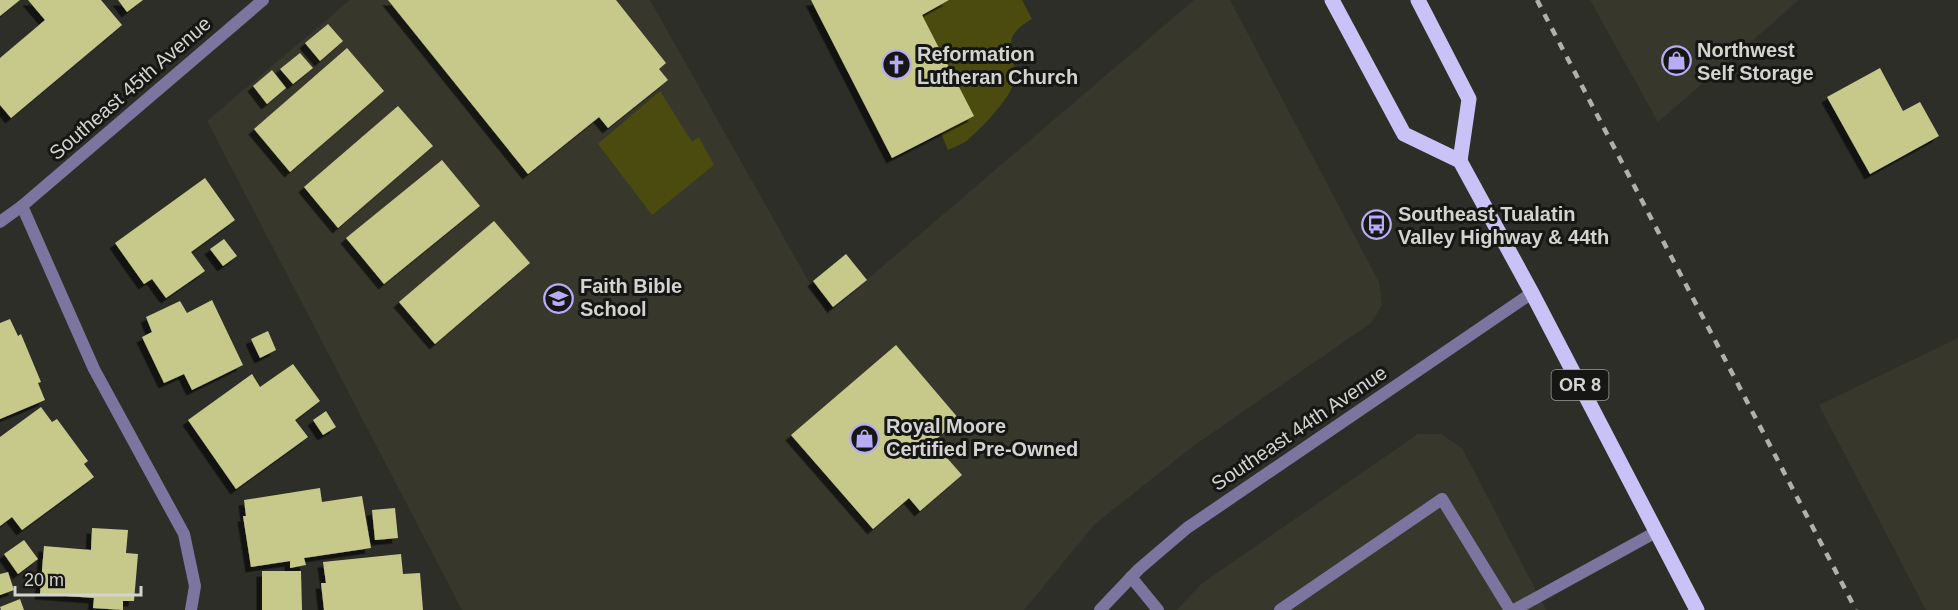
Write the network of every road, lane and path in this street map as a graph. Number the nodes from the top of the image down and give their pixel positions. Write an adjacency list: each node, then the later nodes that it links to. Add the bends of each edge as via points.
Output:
1 (263, 0): 5 (street, Southeast 45th Avenue)
2 (1332, 0): 4 (main road, via 1404,134)
3 (1418, 0): 4 (main road, via 1469,99)
4 (1460, 161): 7 (main road, OR 8)
5 (22, 206): 6 (street, Southeast 45th Avenue); 10 (street, via 94,369 184,534 195,586)
6 (0, 222)
7 (1532, 293): 8 (main road, OR 8); 9 (street, Southeast 44th Avenue, via 1187,528)
8 (1656, 532): 14 (street); 15 (main road, OR 8)
9 (1131, 577): 11 (street, Southeast 44th Avenue); 12 (street)
10 (191, 610)
11 (1100, 610)
12 (1158, 610)
13 (1280, 610): 14 (street, via 1442,499)
14 (1512, 610)
15 (1697, 610)

